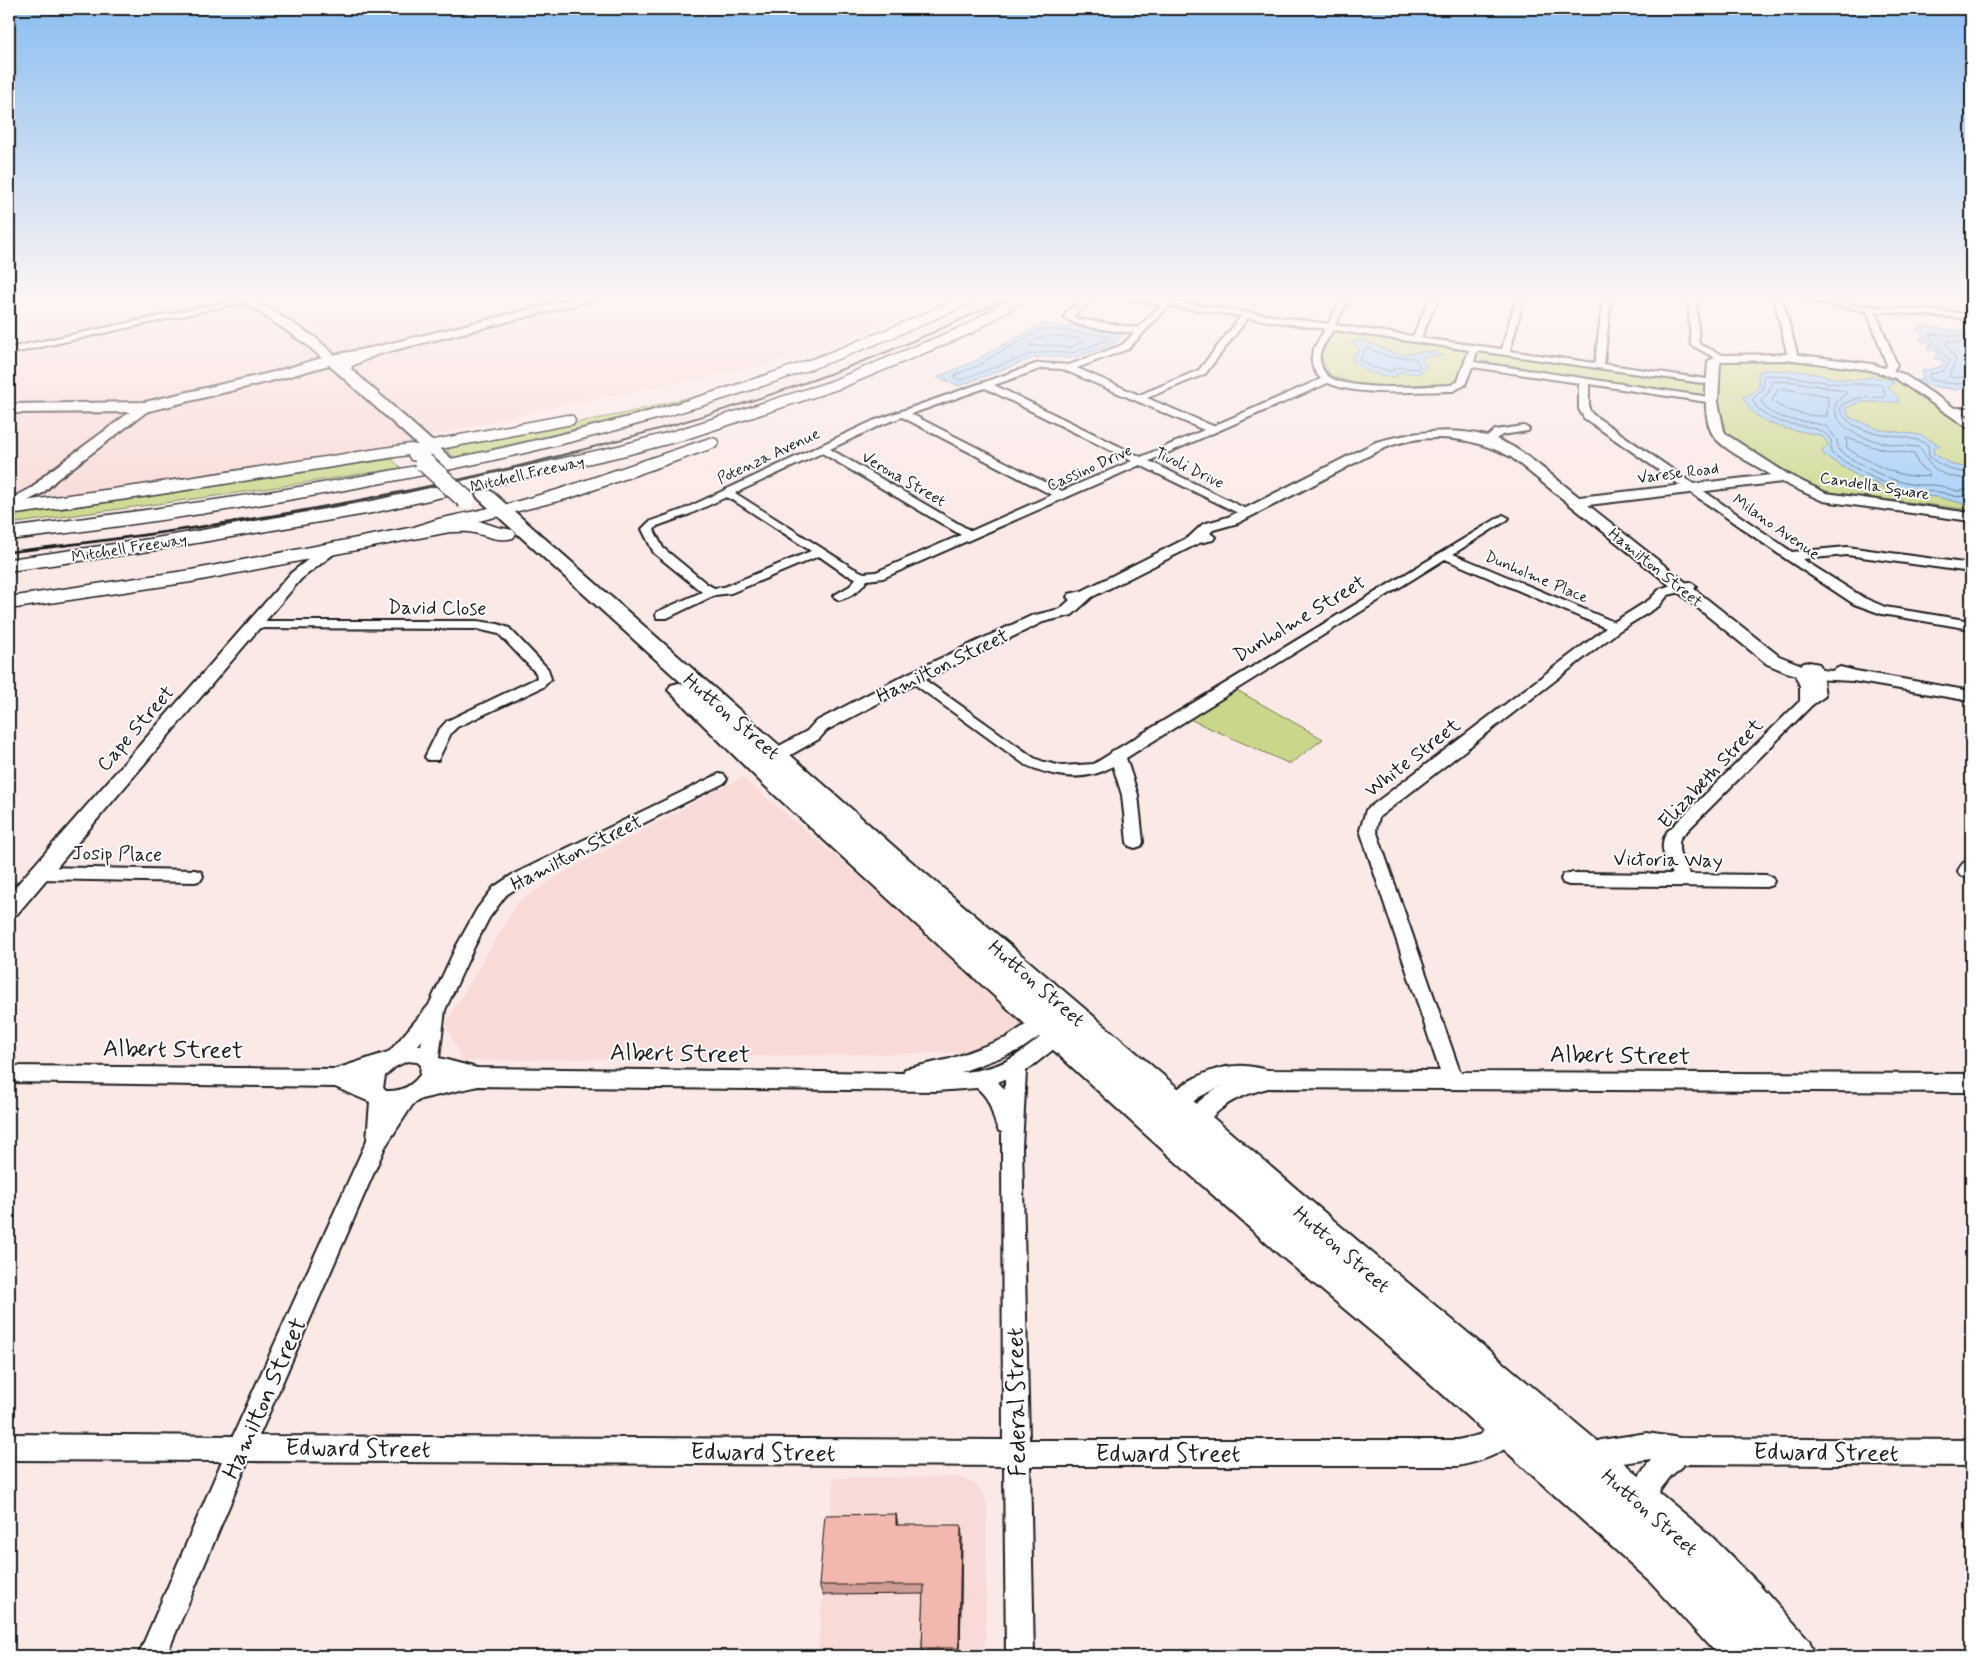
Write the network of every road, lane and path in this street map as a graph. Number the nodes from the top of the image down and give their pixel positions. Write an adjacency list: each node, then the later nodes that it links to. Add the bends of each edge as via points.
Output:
1 (275, 376): 22 (main road)
2 (338, 376): 32 (main road, Hutton Street)
3 (760, 376): 30 (highway, via 634,409)
4 (783, 376): 49 (highway, Mitchell Freeway, via 589,433 512,451 311,491)
5 (858, 376): 56 (highway, Mitchell Freeway, via 769,408 602,456 372,507)
6 (877, 376): 37 (highway, via 813,406)
7 (1012, 376): 19 (street, Potenza Avenue)
8 (1087, 376): 20 (street, Potenza Avenue)
9 (1193, 376): 20 (street)
10 (1323, 376): 16 (street)
11 (1465, 376): 16 (street, via 1462,383 1453,388 1376,389)
12 (1548, 376): 17 (street)
13 (1661, 376): 18 (street)
14 (1713, 376): 18 (street, Candella Square)
15 (1898, 376): 24 (street)
16 (1327, 380): 29 (street, Cassino Drive)
17 (1584, 381): 21 (street); 36 (street, Milano Avenue, via 1584,409 1588,416)
18 (1713, 383): 21 (street, Candella Square)
19 (986, 385): 26 (street, Potenza Avenue); 34 (street, Tivoli Drive)
20 (1139, 398): 29 (street, Potenza Avenue)
21 (1713, 400): 35 (street, Candella Square, via 1716,431 1722,438)
22 (145, 407): 23 (main road); 40 (street, via 51,477)
23 (9, 409)
24 (1953, 411): 25 (street); 27 (street)
25 (1971, 411)
26 (903, 414): 33 (street, Potenza Avenue); 39 (street)
27 (1971, 424)
28 (1524, 429): 31 (street, via 1498,432)
29 (1213, 430): 34 (street, Cassino Drive)
30 (482, 435): 32 (highway); 32 (highway, via 447,438)
31 (1490, 440): 41 (street, Hamilton Street, via 1537,468); 44 (street, Hamilton Street, via 1434,435 1393,441)
32 (420, 448): 40 (highway); 43 (main road, Hutton Street, bridge)
33 (821, 448): 38 (street, Potenza Avenue); 50 (street, Verona Street)
34 (1142, 461): 39 (street, Cassino Drive); 44 (street, Tivoli Drive)
35 (1784, 478): 36 (street, Varese Road); 45 (street, Candella Square, via 1824,497)
36 (1693, 487): 41 (street, Varese Road); 54 (street, Milano Avenue)
37 (574, 491): 43 (highway); 48 (highway, via 533,509)
38 (726, 493): 52 (street); 61 (street, Potenza Avenue, via 648,529 658,550)
39 (1062, 496): 50 (street, Cassino Drive)
40 (39, 498): 42 (highway)
41 (1579, 502): 60 (street, Hamilton Street)
42 (9, 508)
43 (482, 508): 47 (highway); 48 (main road, Hutton Street)
44 (1240, 516): 69 (street, Hamilton Street, via 1221,533 1194,540 1087,594 1066,612 1036,619)
45 (1971, 517)
46 (1503, 518): 53 (street, Dunholme Street)
47 (422, 530): 48 (highway, via 468,525); 51 (highway)
48 (514, 531): 73 (main road, Hutton Street)
49 (9, 534)
50 (971, 536): 59 (street, Cassino Drive, via 879,575)
51 (330, 550): 55 (highway); 58 (street, Cape Street)
52 (819, 552): 59 (street); 61 (street, via 726,590)
53 (1445, 555): 67 (street, Dunholme Place); 71 (street, Dunholme Street)
54 (1790, 556): 57 (street, via 1847,550); 66 (street, Milano Avenue, via 1859,601 1882,610)
55 (282, 559): 58 (street, via 295,562); 63 (highway)
56 (9, 565)
57 (1971, 568)
58 (296, 576): 65 (street, Cape Street)
59 (863, 577): 62 (street, Cassino Drive, via 855,589)
60 (1690, 590): 67 (street, White Street, via 1654,603); 68 (street, Hamilton Street, via 1764,654 1784,665)
61 (712, 592): 64 (street)
62 (839, 596)
63 (9, 603)
64 (662, 615)
65 (253, 625): 72 (street, David Close, via 477,625 504,631 543,672 544,679 452,724); 76 (street, Cape Street)
66 (1971, 625)
67 (1615, 627): 92 (street, White Street, via 1372,814 1368,830)
68 (1810, 670): 70 (street, Hamilton Street); 79 (street, Elizabeth Street, via 1818,696 1807,702 1673,836 1670,853)
69 (913, 678): 71 (street, Dunholme Street, via 1029,761 1049,770 1069,773 1098,768); 73 (street, Hamilton Street, via 821,726 813,736)
70 (1971, 696)
71 (1117, 754): 75 (street, via 1130,795)
72 (433, 756)
73 (763, 756): 83 (main road, Hutton Street)
74 (719, 779): 82 (street, Hamilton Street, via 508,884 483,914)
75 (1135, 842)
76 (39, 873): 77 (street, Josip Place); 81 (street, Cape Street)
77 (195, 876)
78 (1569, 879): 79 (street, Victoria Way)
79 (1686, 880): 80 (street, Victoria Way)
80 (1766, 881)
81 (9, 908)
82 (436, 1010): 84 (street, Hamilton Street); 85 (street, Hamilton Street)
83 (1061, 1021): 86 (street, Albert Street); 93 (street, Albert Street, via 1013,1044 952,1067); 97 (main road, Hutton Street)
84 (392, 1058): 85 (street, via 414,1053 423,1054); 89 (street, Albert Street); 96 (street, via 374,1076 372,1086)
85 (430, 1062): 88 (street, Albert Street); 95 (street, via 428,1080)
86 (1016, 1066): 90 (street, Albert Street); 99 (street, Federal Street)
87 (9, 1074): 89 (street, Albert Street)
88 (477, 1077): 93 (street, Albert Street); 95 (street, Albert Street)
89 (336, 1078): 96 (street, Albert Street)
90 (981, 1079): 93 (street, Albert Street); 99 (street, Federal Street, via 994,1089 1002,1103)
91 (1268, 1079): 92 (street, Albert Street); 97 (street, Albert Street, via 1230,1090)
92 (1453, 1080): 94 (street, Albert Street)
93 (883, 1081)
94 (1971, 1083)
95 (411, 1095): 96 (street, via 389,1100); 98 (street, Hamilton Street)
96 (377, 1096): 98 (street, Hamilton Street)
97 (1175, 1122): 100 (main road, Hutton Street, via 1293,1244 1403,1334); 106 (main road, Hutton Street, via 1353,1259)
98 (377, 1141): 102 (street, Hamilton Street)
99 (1011, 1147): 104 (street, Federal Street)
100 (1509, 1428): 104 (street, Edward Street, via 1500,1438 1480,1449 1458,1453); 110 (main road, Hutton Street, via 1666,1567)
101 (9, 1447): 102 (street, Edward Street)
102 (242, 1447): 104 (street, Edward Street); 108 (street, Hamilton Street)
103 (1680, 1451): 105 (street, Edward Street); 106 (street, Edward Street, via 1647,1446); 107 (street, via 1661,1466)
104 (1017, 1452): 109 (street, Federal Street)
105 (1971, 1454)
106 (1588, 1457): 107 (main road, Hutton Street)
107 (1643, 1504): 111 (main road, Hutton Street, via 1745,1600)
108 (152, 1656)
109 (1020, 1656)
110 (1746, 1656)
111 (1793, 1656)

